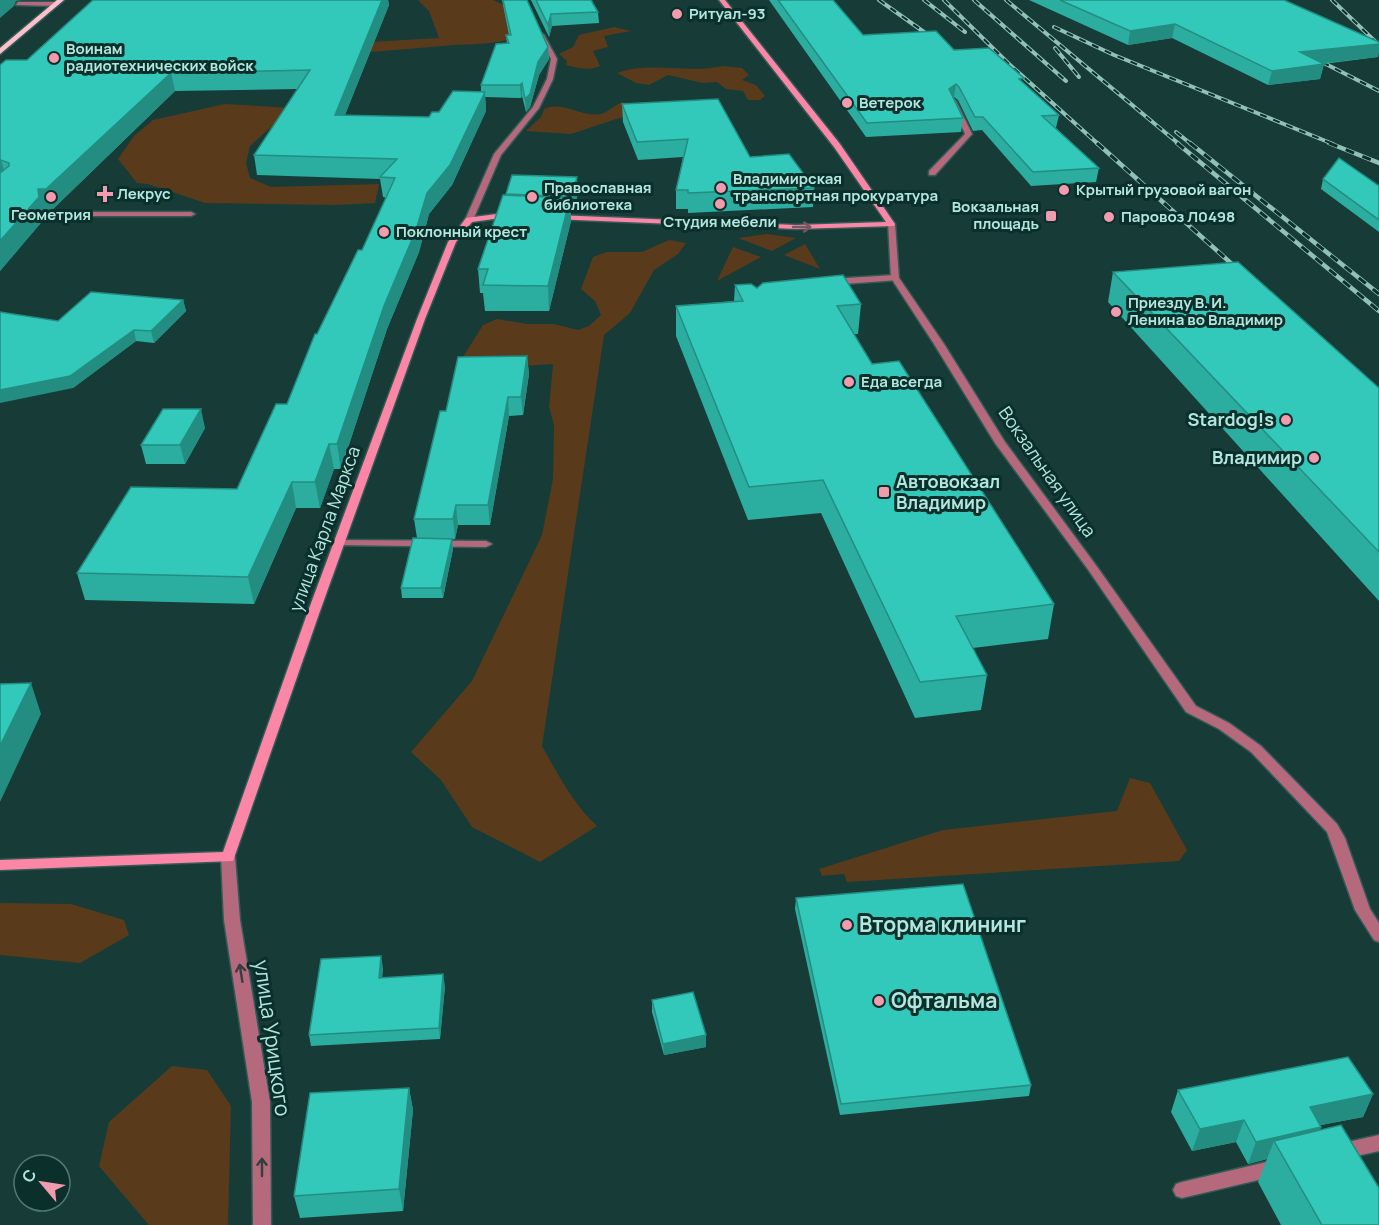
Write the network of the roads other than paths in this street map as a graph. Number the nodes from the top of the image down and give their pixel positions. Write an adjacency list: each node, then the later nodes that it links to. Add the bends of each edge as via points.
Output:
1 (722, 0): 13 (main road, via 837,146)
2 (58, 2): 3 (street); 5 (main road)
3 (18, 4)
4 (538, 28): 12 (street, via 554,59 550,79 536,108 498,154)
5 (0, 52)
6 (953, 101): 7 (street, via 969,134)
7 (932, 173)
8 (48, 214): 9 (street)
9 (191, 214)
10 (526, 215): 12 (main road, via 503,214)
11 (550, 216): 13 (main road, one-way to 13, via 796,227)
12 (469, 220): 16 (main road, улица Карла Маркса, via 452,242 443,264)
13 (891, 224): 14 (street, Вокзальная улица)
14 (895, 278): 15 (street); 20 (street, Вокзальная улица, via 1000,442 1191,709 1256,749 1332,828 1363,910)
15 (815, 283)
16 (339, 543): 17 (street); 18 (main road, улица Карла Маркса)
17 (486, 544)
18 (228, 857): 19 (main road); 25 (street, улица Урицкого, one-way to 18, via 261,1102 232,920)
19 (0, 865)
20 (1379, 936)
21 (1379, 1143): 22 (street)
22 (1321, 1156)
23 (1298, 1162): 24 (street)
24 (1182, 1190)
25 (262, 1225)

